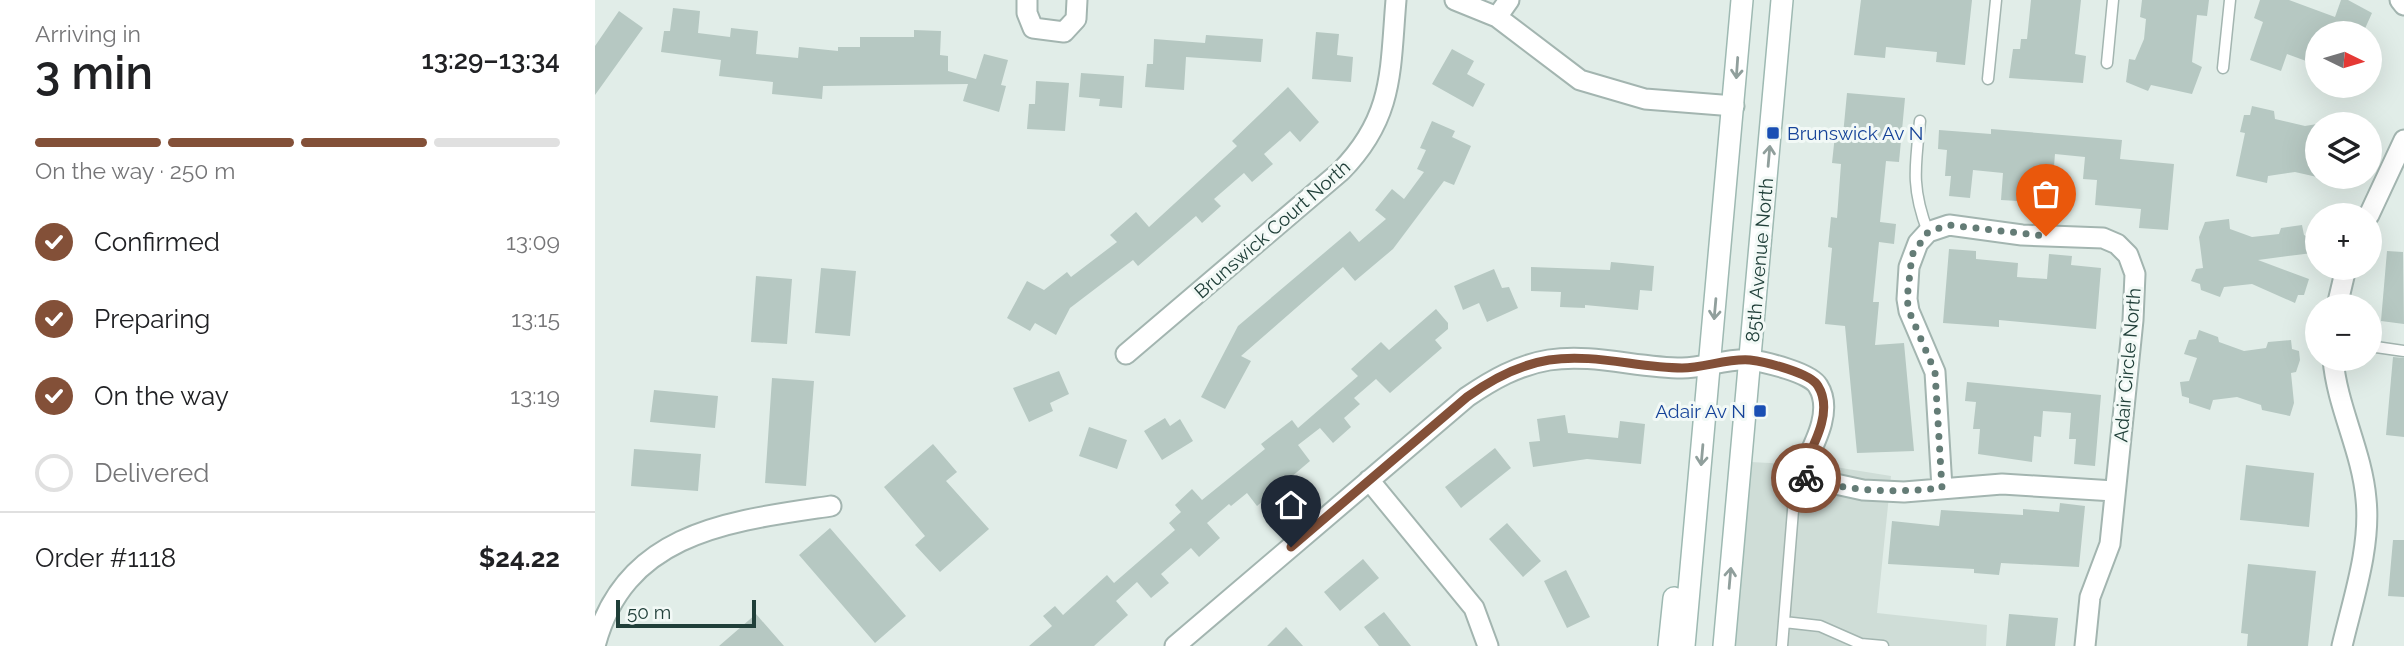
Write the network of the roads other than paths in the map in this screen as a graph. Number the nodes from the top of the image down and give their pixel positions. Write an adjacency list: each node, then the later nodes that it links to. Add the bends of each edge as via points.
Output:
1 (1027, 0): 2 (street, via 1034,27 1057,33 1076,19)
2 (1077, 0)
3 (1397, 0): 22 (street, Brunswick Court North, via 1385,101 1361,151)
4 (1455, 0): 11 (street)
5 (1509, 0): 11 (street)
6 (1742, 0): 15 (main road, 85th Avenue North, one-way to 15)
7 (1782, 0): 23 (main road, 85th Avenue North, one-way to 7)
8 (1996, 0): 14 (lane)
9 (2113, 0): 12 (lane)
10 (2230, 0): 13 (lane)
11 (1497, 17): 15 (street, via 1580,80 1645,99)
12 (2107, 63)
13 (2223, 68)
14 (1988, 79)
15 (1734, 106): 24 (main road, 85th Avenue North, one-way to 24)
16 (1920, 121): 19 (lane, via 1914,176 1916,199)
17 (2404, 140): 18 (street)
18 (2375, 203)
19 (1928, 232): 28 (street, via 1912,255 1907,299 1935,372); 29 (street, Adair Circle North, via 1949,225 2022,235 2103,238 2128,255 2135,293)
20 (2382, 348): 21 (lane)
21 (2404, 351)
22 (1126, 354)
23 (1751, 360): 24 (street); 26 (street, via 1807,375 1823,395 1819,429); 38 (main road, 85th Avenue North, one-way to 23)
24 (1710, 364): 27 (street, via 1683,368 1561,359 1521,367 1492,379 1467,397); 31 (main road, 85th Avenue North, one-way to 31)
25 (2335, 371): 42 (street, via 2366,499 2363,552)
26 (1799, 476): 28 (street, via 1863,491); 32 (lane)
27 (1369, 480): 34 (street); 35 (street, via 1474,608)
28 (1942, 488): 29 (street, via 2044,484)
29 (2114, 491): 41 (street, Adair Circle North, via 2110,544 2090,597)
30 (831, 506): 33 (street, via 752,518 681,540 654,554 614,597 601,622)
31 (1693, 551): 36 (main road, via 1674,594); 37 (main road, 85th Avenue North)
32 (1784, 622): 39 (lane); 40 (lane, via 1820,626 1861,644)
33 (596, 646)
34 (1175, 646)
35 (1488, 646)
36 (1669, 646)
37 (1684, 646)
38 (1724, 646)
39 (1782, 646)
40 (1883, 646)
41 (2085, 646)
42 (2342, 646)

